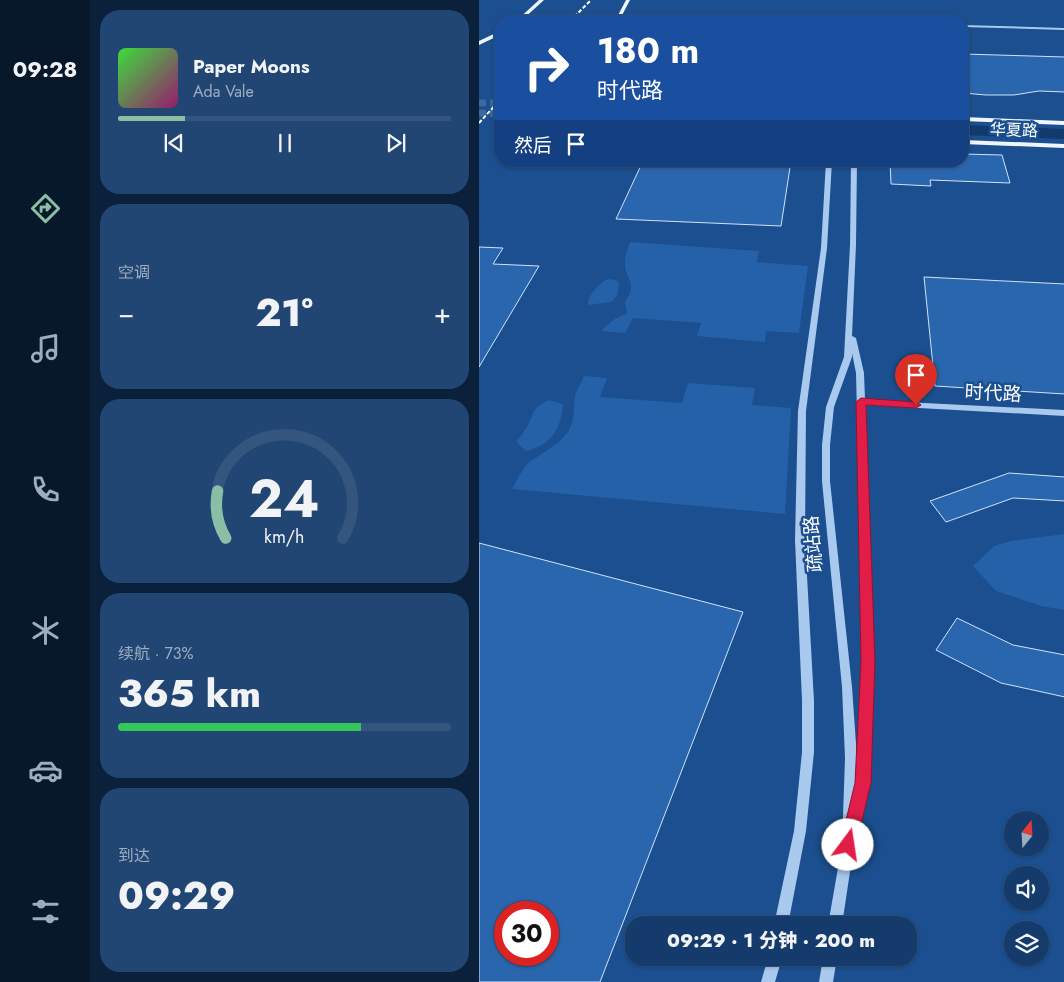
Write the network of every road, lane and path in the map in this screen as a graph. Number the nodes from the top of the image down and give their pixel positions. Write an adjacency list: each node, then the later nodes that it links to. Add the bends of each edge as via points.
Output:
1 (542, 0): 4 (main road)
2 (551, 0): 5 (main road)
3 (628, 0): 6 (main road)
4 (525, 15)
5 (534, 15)
6 (620, 15)
7 (969, 26): 8 (street)
8 (1064, 29)
9 (494, 36): 11 (main road)
10 (494, 41): 12 (main road)
11 (479, 43)
12 (479, 48)
13 (969, 119): 14 (main road, 华夏路)
14 (1064, 123)
15 (969, 142): 16 (main road, 华夏路)
16 (1064, 146)
17 (829, 167): 23 (street, 疏站路, via 824,248 802,411 800,562 808,752 800,831)
18 (854, 167): 19 (street, 疏站路)
19 (850, 328): 20 (street, via 860,372); 22 (street, 疏站路, via 848,357 830,407 826,445 826,481 851,758)
20 (861, 402): 21 (street, 时代路); 22 (street, via 868,661 863,783)
21 (1064, 413)
22 (848, 845): 24 (street, 疏站路)
23 (783, 916)
24 (836, 916)
25 (773, 966): 27 (street)
26 (829, 966): 28 (street)
27 (768, 982)
28 (826, 982)

